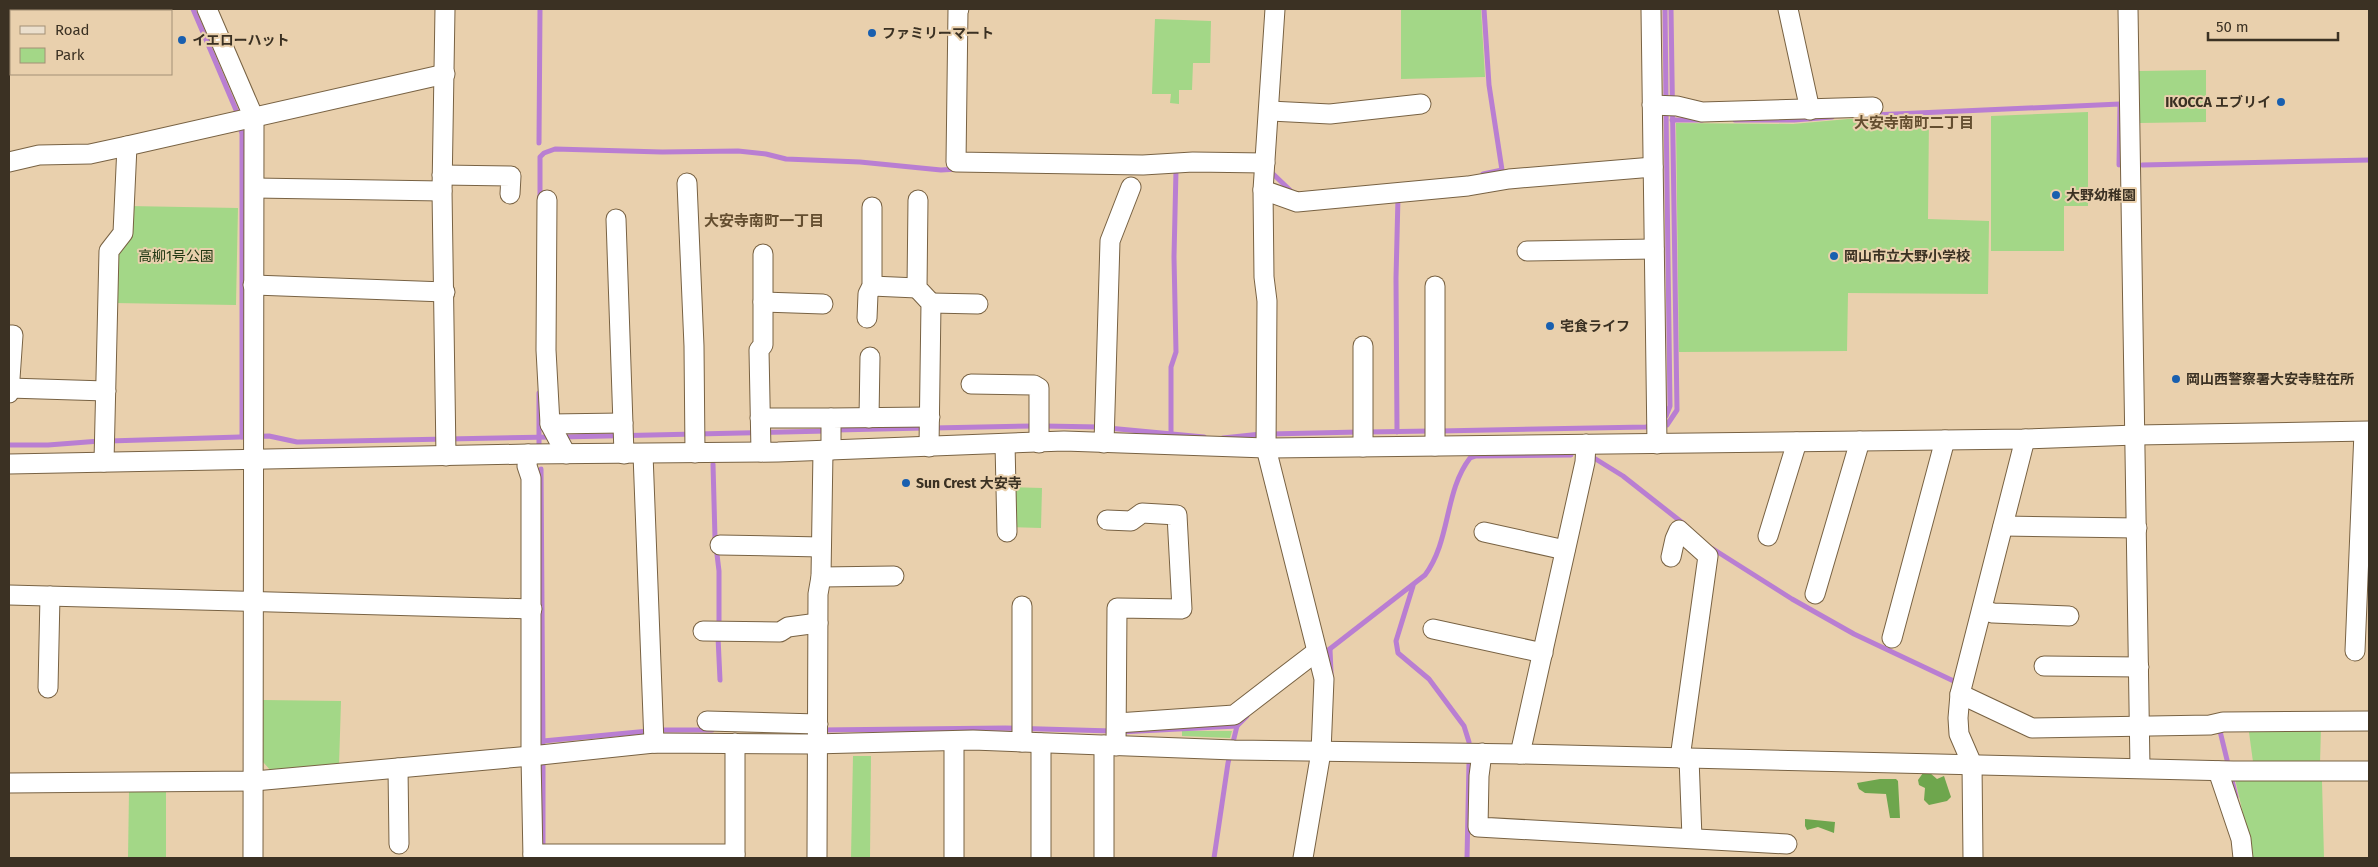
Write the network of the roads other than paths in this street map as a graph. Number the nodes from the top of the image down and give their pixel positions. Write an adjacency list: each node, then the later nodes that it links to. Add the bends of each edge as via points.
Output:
1 (207, 9): 14 (street)
2 (445, 9): 8 (street)
3 (960, 9): 18 (street, via 956,162 1143,165 1193,162)
4 (1275, 9): 13 (street)
5 (1651, 9): 10 (street)
6 (1788, 9): 12 (street)
7 (2128, 9): 54 (street)
8 (445, 74): 14 (street); 19 (street)
9 (1421, 104): 13 (street, via 1330,114)
10 (1663, 105): 12 (street, via 1702,112); 17 (street)
11 (1873, 107): 12 (street)
12 (1810, 110)
13 (1269, 111): 18 (street)
14 (244, 120): 15 (street); 22 (street)
15 (127, 146): 16 (street, via 90,154 39,155); 46 (street, via 123,233 109,251)
16 (9, 162)
17 (1653, 167): 18 (street, via 1297,202); 28 (street)
18 (1264, 173): 60 (street)
19 (442, 183): 22 (street); 23 (street, via 511,176); 35 (street)
20 (687, 183): 63 (street)
21 (1131, 187): 53 (street, via 1110,241)
22 (255, 188): 31 (street)
23 (510, 194)
24 (547, 200): 59 (street, via 546,350)
25 (918, 200): 34 (street)
26 (872, 207): 32 (street)
27 (616, 219): 57 (street)
28 (1654, 249): 29 (street); 61 (street)
29 (1527, 251)
30 (764, 254): 36 (street)
31 (253, 285): 35 (street); 67 (street)
32 (872, 286): 34 (street); 40 (street, via 868,294)
33 (1435, 286): 56 (street)
34 (917, 288): 37 (street)
35 (444, 292): 68 (street)
36 (763, 302): 38 (street); 52 (street, via 763,345 759,350)
37 (931, 302): 39 (street); 49 (street)
38 (823, 304)
39 (978, 304)
40 (867, 318)
41 (9, 335): 45 (street, via 13,335)
42 (1362, 346): 58 (street)
43 (870, 357): 48 (street)
44 (972, 384): 50 (street, via 1034,385 1039,388)
45 (9, 388): 46 (street); 47 (street)
46 (106, 391): 71 (street)
47 (9, 393)
48 (869, 418): 49 (street); 55 (street)
49 (929, 430): 55 (street); 69 (street)
50 (1039, 432): 53 (street); 69 (street)
51 (2367, 432): 54 (street); 99 (street)
52 (760, 433): 55 (street); 55 (street); 63 (street)
53 (1104, 433): 60 (street)
54 (2136, 435): 62 (street); 77 (street)
55 (829, 436): 82 (street)
56 (1435, 436): 58 (street); 70 (street)
57 (623, 437): 59 (street); 59 (street); 73 (street)
58 (1363, 437): 60 (street)
59 (558, 438): 72 (street)
60 (1266, 438): 101 (street)
61 (1657, 438): 66 (street); 70 (street)
62 (2025, 439): 64 (street); 76 (street)
63 (695, 440): 73 (street)
64 (1945, 440): 65 (street); 98 (street)
65 (1860, 441): 66 (street); 87 (street)
66 (1796, 442): 80 (street)
67 (254, 444): 68 (street); 71 (street); 90 (street)
68 (446, 444): 72 (street)
69 (1005, 444): 78 (street)
70 (1586, 444): 83 (street, via 1585,462)
71 (104, 448): 74 (street)
72 (528, 454): 92 (street)
73 (643, 454): 111 (street)
74 (9, 464)
75 (1107, 520): 112 (street, via 1131,521 1142,513 1177,515 1182,609 1117,608)
76 (2003, 526): 77 (street); 93 (street)
77 (2137, 528): 103 (street)
78 (1007, 532)
79 (1484, 532): 83 (street)
80 (1768, 536)
81 (720, 545): 82 (street)
82 (821, 547): 86 (street)
83 (1565, 550): 100 (street)
84 (1671, 557): 120 (street, via 1679,530 1708,556)
85 (894, 576): 86 (street)
86 (821, 577): 95 (street)
87 (1815, 594)
88 (9, 595): 89 (street)
89 (50, 596): 90 (street); 104 (street)
90 (254, 601): 92 (street); 126 (street)
91 (1022, 606): 110 (street)
92 (532, 609): 119 (street)
93 (1982, 610): 94 (street); 105 (street)
94 (2069, 616)
95 (818, 623): 97 (street, via 780,632); 109 (street)
96 (1433, 629): 100 (street)
97 (703, 631)
98 (1892, 638)
99 (2355, 651)
100 (1542, 653): 118 (street)
101 (1318, 658): 112 (street, via 1234,715); 116 (street, via 1324,679)
102 (2044, 666): 103 (street)
103 (2139, 667): 108 (street)
104 (48, 688)
105 (1964, 691): 108 (street, via 2032,728); 121 (street, via 1958,718 1959,734)
106 (707, 721): 109 (street)
107 (2369, 721): 108 (street)
108 (2140, 725): 123 (street)
109 (818, 732): 113 (street); 114 (street); 134 (street)
110 (1022, 733): 113 (street); 115 (street)
111 (654, 735): 114 (street); 119 (street)
112 (1114, 736): 115 (street); 116 (street, via 1231,750); 137 (street)
113 (954, 741): 135 (street)
114 (735, 743): 132 (street)
115 (1041, 743): 136 (street)
116 (1321, 752): 117 (street); 138 (street)
117 (1482, 753): 118 (street); 128 (street, via 1478,827)
118 (1520, 754): 120 (street)
119 (539, 756): 122 (street); 131 (street)
120 (1685, 758): 121 (street); 128 (street)
121 (1972, 764): 123 (street); 139 (street)
122 (398, 768): 126 (street); 129 (street)
123 (2140, 768): 124 (street)
124 (2226, 771): 125 (street); 140 (street)
125 (2369, 772)
126 (254, 781): 127 (street); 133 (street)
127 (9, 783)
128 (1692, 838): 130 (street)
129 (399, 844)
130 (1786, 844)
131 (538, 855): 132 (street)
132 (735, 856)
133 (253, 858)
134 (817, 858)
135 (954, 858)
136 (1041, 858)
137 (1104, 858)
138 (1303, 858)
139 (1973, 858)
140 (2242, 858)

